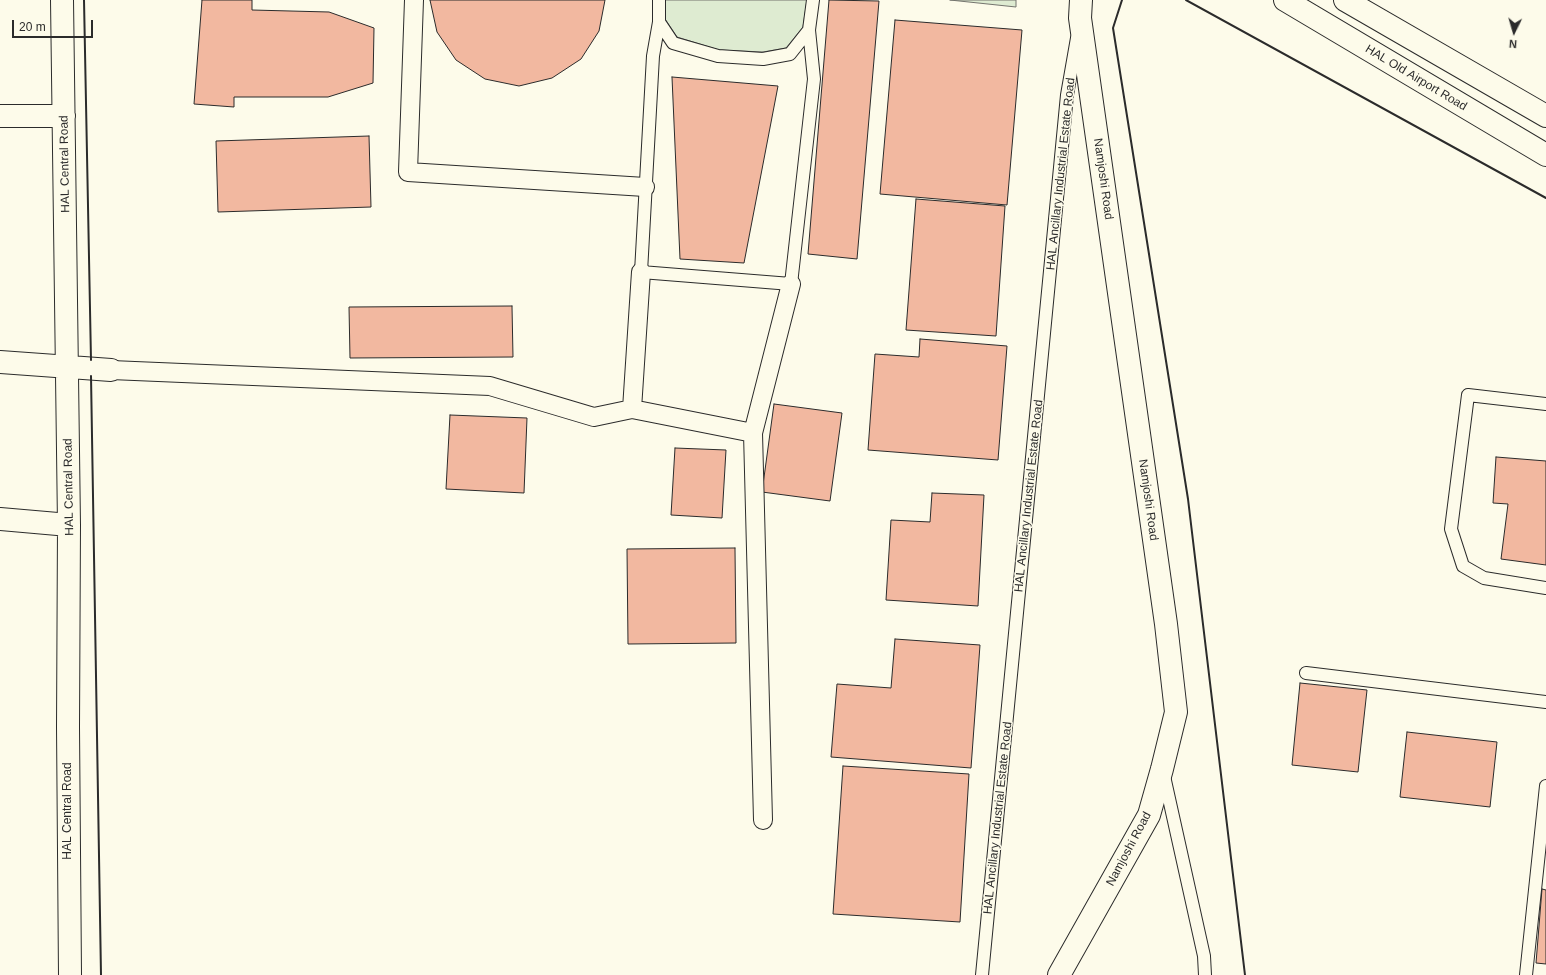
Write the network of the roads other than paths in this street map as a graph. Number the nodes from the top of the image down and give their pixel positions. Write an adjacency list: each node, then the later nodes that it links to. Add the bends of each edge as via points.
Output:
1 (62, 0): 11 (main road, HAL Central Road)
2 (414, 0): 14 (street, via 408,172)
3 (659, 0): 8 (lane)
4 (813, 0): 9 (lane)
5 (1285, 0): 13 (main road, HAL Old Airport Road)
6 (1345, 0): 12 (main road)
7 (1081, 9): 28 (main road, Namjoshi Road, via 1176,712); 32 (lane, HAL Ancillary Industrial Estate Road, via 1067,96)
8 (659, 22): 9 (lane, via 673,42 718,56 763,59 790,54); 14 (lane, via 653,56)
9 (809, 30): 16 (lane, via 814,79)
10 (0, 116): 11 (main road)
11 (64, 116): 18 (main road, HAL Central Road)
12 (1546, 116)
13 (1546, 155)
14 (646, 187): 15 (lane)
15 (641, 272): 16 (lane); 21 (street)
16 (791, 284): 22 (street)
17 (0, 362): 18 (main road)
18 (67, 366): 19 (main road); 24 (main road, HAL Central Road)
19 (111, 370): 21 (street, via 490,386 594,417)
20 (1546, 404): 25 (lane, via 1468,395 1451,529 1463,566 1484,578)
21 (632, 409): 22 (street)
22 (753, 433): 30 (street)
23 (0, 519): 24 (main road)
24 (70, 524): 31 (main road, HAL Central Road)
25 (1546, 588)
26 (1306, 673): 27 (lane)
27 (1546, 702)
28 (1162, 769): 33 (main road, Namjoshi Road, via 1148,815); 34 (lane, via 1204,956)
29 (1546, 786): 35 (lane)
30 (763, 820)
31 (70, 975)
32 (982, 975)
33 (1059, 975)
34 (1205, 975)
35 (1526, 975)

